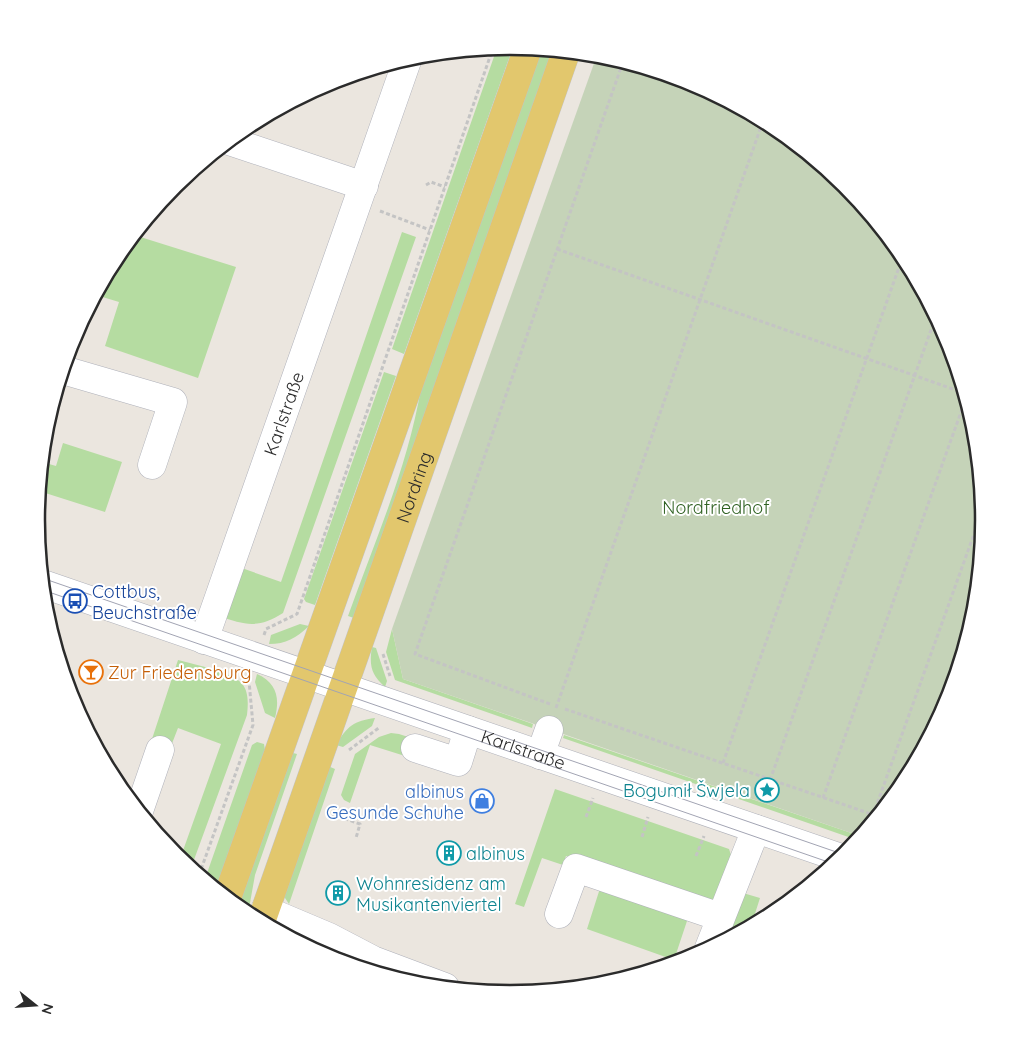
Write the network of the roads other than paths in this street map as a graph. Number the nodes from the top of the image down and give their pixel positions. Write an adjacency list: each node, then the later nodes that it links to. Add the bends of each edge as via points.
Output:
1 (525, 56): 10 (main road)
2 (564, 58): 11 (main road, Nordring)
3 (403, 68): 5 (street, Karlstraße)
4 (237, 144): 5 (street)
5 (361, 195): 9 (street, Karlstraße, via 343,228 323,279)
6 (70, 372): 7 (street, via 173,402)
7 (152, 465)
8 (50, 587): 9 (street, Karlstraße)
9 (204, 640): 10 (street, Karlstraße)
10 (307, 674): 11 (street, Karlstraße); 20 (main road)
11 (344, 687): 13 (street, Karlstraße); 21 (main road, Nordring)
12 (553, 718): 16 (street)
13 (468, 730): 14 (street, via 458,762); 16 (street, Karlstraße)
14 (415, 748)
15 (160, 750): 17 (street)
16 (540, 755): 18 (street, Karlstraße)
17 (142, 804)
18 (756, 829): 19 (street, Karlstraße); 23 (street)
19 (833, 855)
20 (230, 891)
21 (264, 914)
22 (559, 914): 23 (street, via 576,868)
23 (720, 917): 25 (street)
24 (269, 918): 26 (street, via 330,937)
25 (712, 939)
26 (366, 962)
27 (375, 964): 28 (street, via 404,960)
28 (432, 978)

